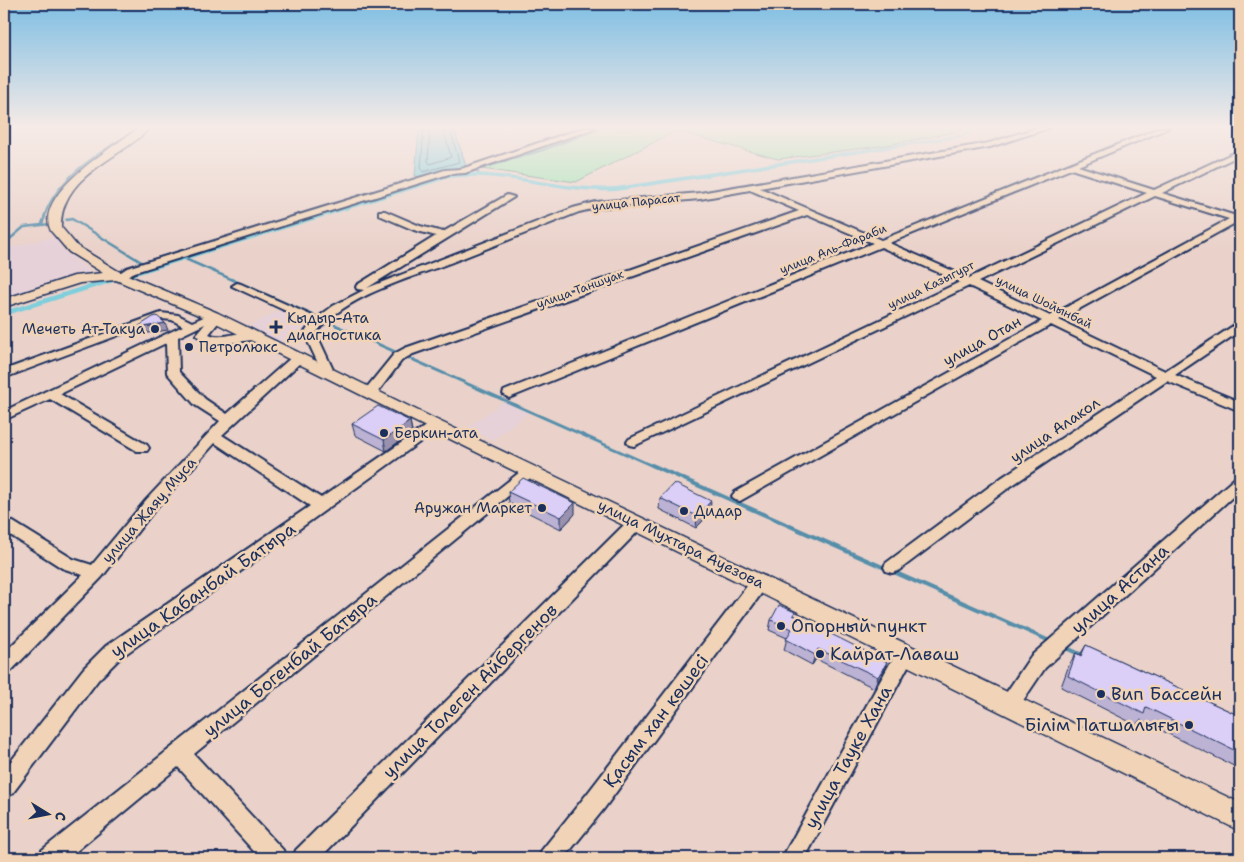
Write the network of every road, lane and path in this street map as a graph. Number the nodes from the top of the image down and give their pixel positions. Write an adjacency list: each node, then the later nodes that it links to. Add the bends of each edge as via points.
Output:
1 (91, 168): 15 (main road, улица Мухтара Ауезова, via 64,194 58,204 55,228 73,250)
2 (465, 168): 15 (street, via 131,270)
3 (858, 168): 7 (street, улица Парасат)
4 (1069, 168): 14 (street, улица Аль-Фараби)
5 (1076, 168): 8 (street)
6 (1208, 168): 8 (street, улица Казыгурт)
7 (752, 188): 10 (street, улица Шойынбай); 17 (street, улица Парасат, via 576,210)
8 (1156, 194): 12 (street); 16 (street, улица Казыгурт)
9 (510, 198): 13 (street)
10 (809, 211): 14 (street, улица Шойынбай); 31 (street, улица Таншуак, via 616,276 402,355)
11 (382, 213): 13 (street)
12 (1239, 218): 22 (street, улица Отан)
13 (444, 235): 17 (street)
14 (882, 244): 16 (street, улица Шойынбай); 32 (street, улица Аль-Фараби)
15 (124, 279): 19 (main road, via 97,276); 20 (main road, улица Мухтара Ауезова)
16 (970, 282): 22 (street, улица Шойынбай); 38 (street, улица Казыгурт)
17 (373, 285): 21 (street, via 356,290 342,305)
18 (237, 286): 21 (street)
19 (4, 303)
20 (215, 317): 23 (street); 26 (main road, улица Мухтара Ауезова)
21 (320, 320): 28 (street, via 310,333)
22 (1050, 321): 29 (street, улица Шойынбай); 42 (street, улица Отан)
23 (192, 326): 25 (street); 27 (street, via 174,317 161,316)
24 (1240, 326): 29 (street, улица Алакол)
25 (172, 335): 30 (street); 35 (street, via 174,373 200,402)
26 (298, 359): 28 (main road, улица Мухтара Ауезова); 35 (street, улица Жаяу Муса)
27 (4, 374)
28 (329, 374): 31 (main road, улица Мухтара Ауезова)
29 (1166, 376): 33 (street, улица Шойынбай); 46 (street, улица Алакол, via 1006,482)
30 (51, 394): 34 (street); 39 (street)
31 (370, 394): 36 (main road, улица Мухтара Ауезова)
32 (509, 394)
33 (1240, 407)
34 (4, 415)
35 (228, 420): 37 (street, улица Жаяу Муса)
36 (435, 426): 40 (main road, улица Мухтара Ауезова); 43 (street, улица Кабанбай Батыра)
37 (214, 436): 43 (street); 47 (street, улица Жаяу Муса, via 151,504)
38 (634, 442)
39 (142, 448)
40 (530, 471): 44 (main road, улица Мухтара Ауезова); 52 (street, улица Богенбай Батыра)
41 (1240, 482): 51 (street, улица Астана, via 1038,662)
42 (740, 496)
43 (322, 506): 53 (street, улица Кабанбай Батыра, via 113,652 91,674)
44 (636, 523): 48 (main road, улица Мухтара Ауезова); 57 (street, улица Толеген Айбергенов)
45 (7, 532): 47 (street, via 68,564)
46 (892, 567)
47 (96, 572): 50 (street, улица Жаяу Муса)
48 (760, 582): 49 (main road, улица Мухтара Ауезова); 58 (street, Қасым хан көшесі)
49 (905, 655): 51 (main road, улица Мухтара Ауезова); 59 (street, улица Тауке Хана)
50 (4, 664)
51 (1009, 705): 54 (main road, улица Мухтара Ауезова)
52 (180, 754): 55 (street, улица Богенбай Батыра); 56 (street)
53 (4, 787)
54 (1240, 816)
55 (50, 858)
56 (275, 858)
57 (304, 858)
58 (550, 858)
59 (792, 858)

